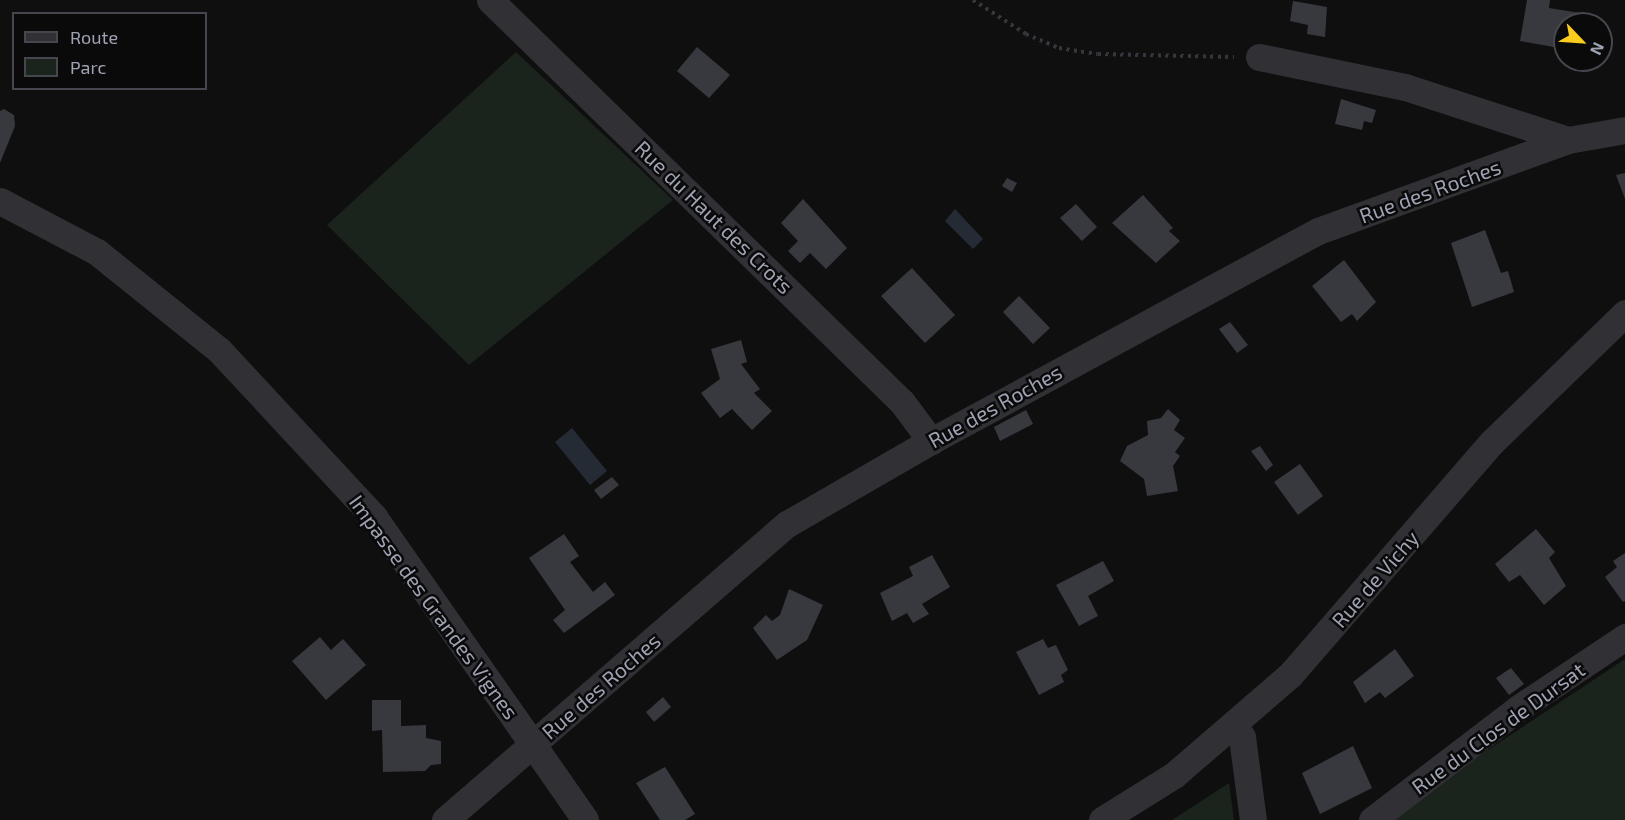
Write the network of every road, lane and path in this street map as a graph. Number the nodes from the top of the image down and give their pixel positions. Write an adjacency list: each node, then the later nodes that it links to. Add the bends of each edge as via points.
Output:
1 (490, 0): 8 (street, Rue du Haut des Crots, via 902,402)
2 (973, 0): 3 (path, via 1026,34 1059,48 1098,54)
3 (1258, 57): 5 (street, via 1405,87)
4 (1625, 130): 5 (street, Rue des Roches)
5 (1568, 140): 8 (street, Rue des Roches, via 1318,231)
6 (0, 201): 11 (street, Impasse des Grandes Vignes, via 97,252 219,350 374,517)
7 (1625, 313): 10 (street, Rue de Vichy, via 1492,442 1356,603 1290,675)
8 (931, 441): 11 (street, Rue des Roches, via 787,524)
9 (1625, 637): 16 (street, Rue du Clos de Dursat, via 1518,709)
10 (1234, 726): 14 (street, Rue de Vichy, via 1174,775); 15 (street, via 1242,737)
11 (534, 745): 12 (street, Rue des Roches); 13 (street, Impasse des Grandes Vignes)
12 (445, 820)
13 (585, 820)
14 (1102, 820)
15 (1253, 820)
16 (1372, 820)

